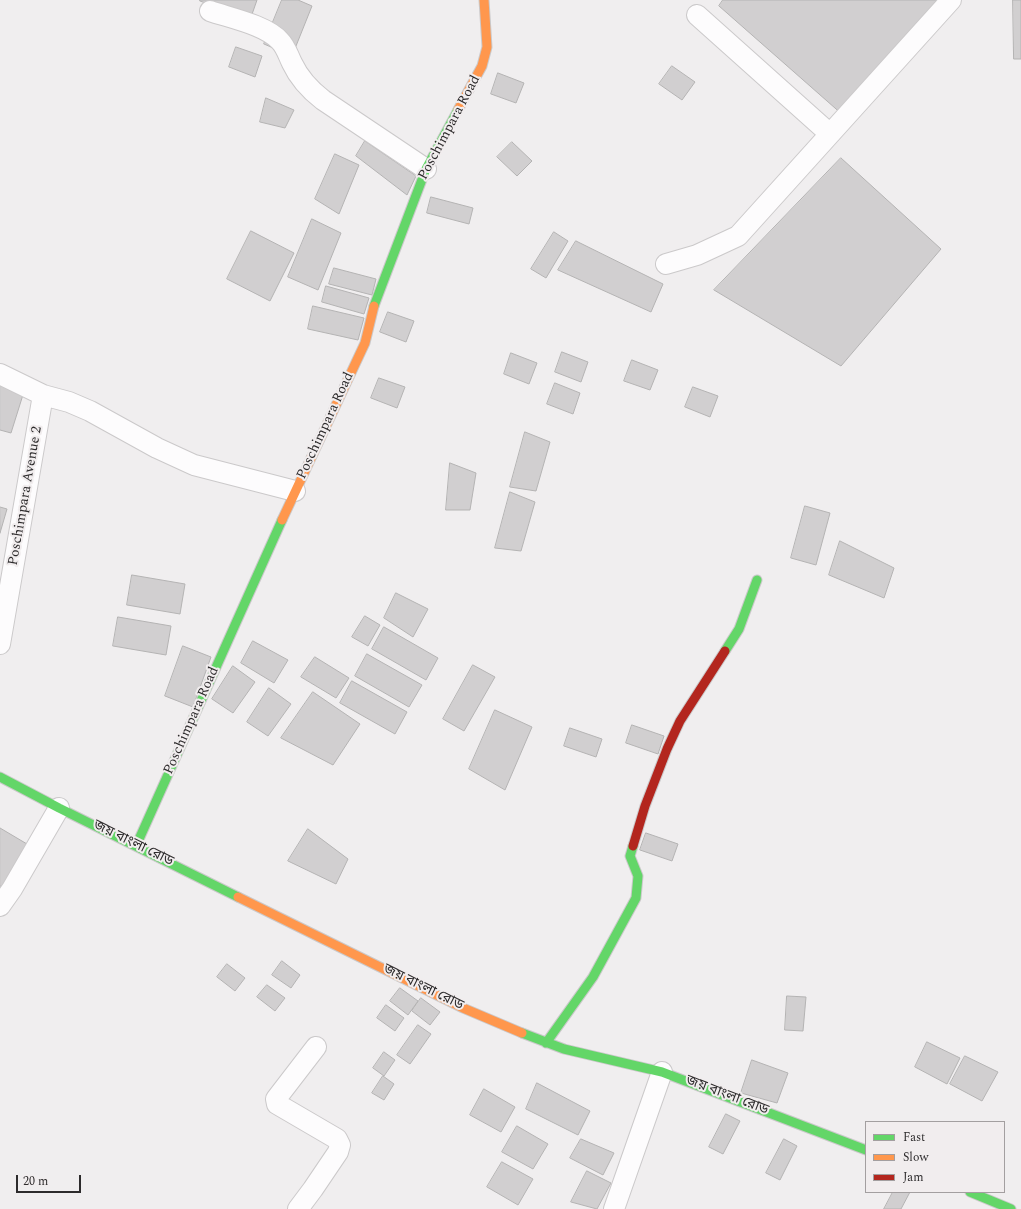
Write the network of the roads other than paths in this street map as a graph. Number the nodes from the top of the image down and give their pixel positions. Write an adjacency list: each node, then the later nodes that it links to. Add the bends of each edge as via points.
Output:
1 (484, 0): 6 (street, Poschimpara Road, via 487,47 482,66)
2 (951, 0): 5 (street)
3 (210, 11): 6 (street, via 270,32 287,51 299,77 310,90)
4 (697, 14): 5 (street)
5 (830, 134): 7 (street, via 738,236 697,255)
6 (426, 169): 10 (street, Poschimpara Road, via 375,304 365,343)
7 (666, 264)
8 (0, 374): 9 (street)
9 (43, 395): 10 (street, via 69,402 194,465); 12 (street, Poschimpara Avenue 2)
10 (295, 491): 15 (street, Poschimpara Road)
11 (757, 580): 17 (street, via 739,628 680,721 645,806 630,856 638,876 636,898 593,977)
12 (0, 644)
13 (0, 777): 14 (street, জয় বাংলা রোড)
14 (59, 808): 15 (street, জয় বাংলা রোড); 16 (street)
15 (136, 846): 17 (street, জয় বাংলা রোড, via 463,1008)
16 (0, 906)
17 (546, 1043): 19 (street, জয় বাংলা রোড)
18 (316, 1046): 22 (street, via 276,1102 337,1140 340,1145 338,1152)
19 (662, 1072): 20 (street, জয় বাংলা রোড); 23 (street)
20 (865, 1150)
21 (972, 1193): 24 (street)
22 (298, 1209)
23 (614, 1209)
24 (1011, 1209)

